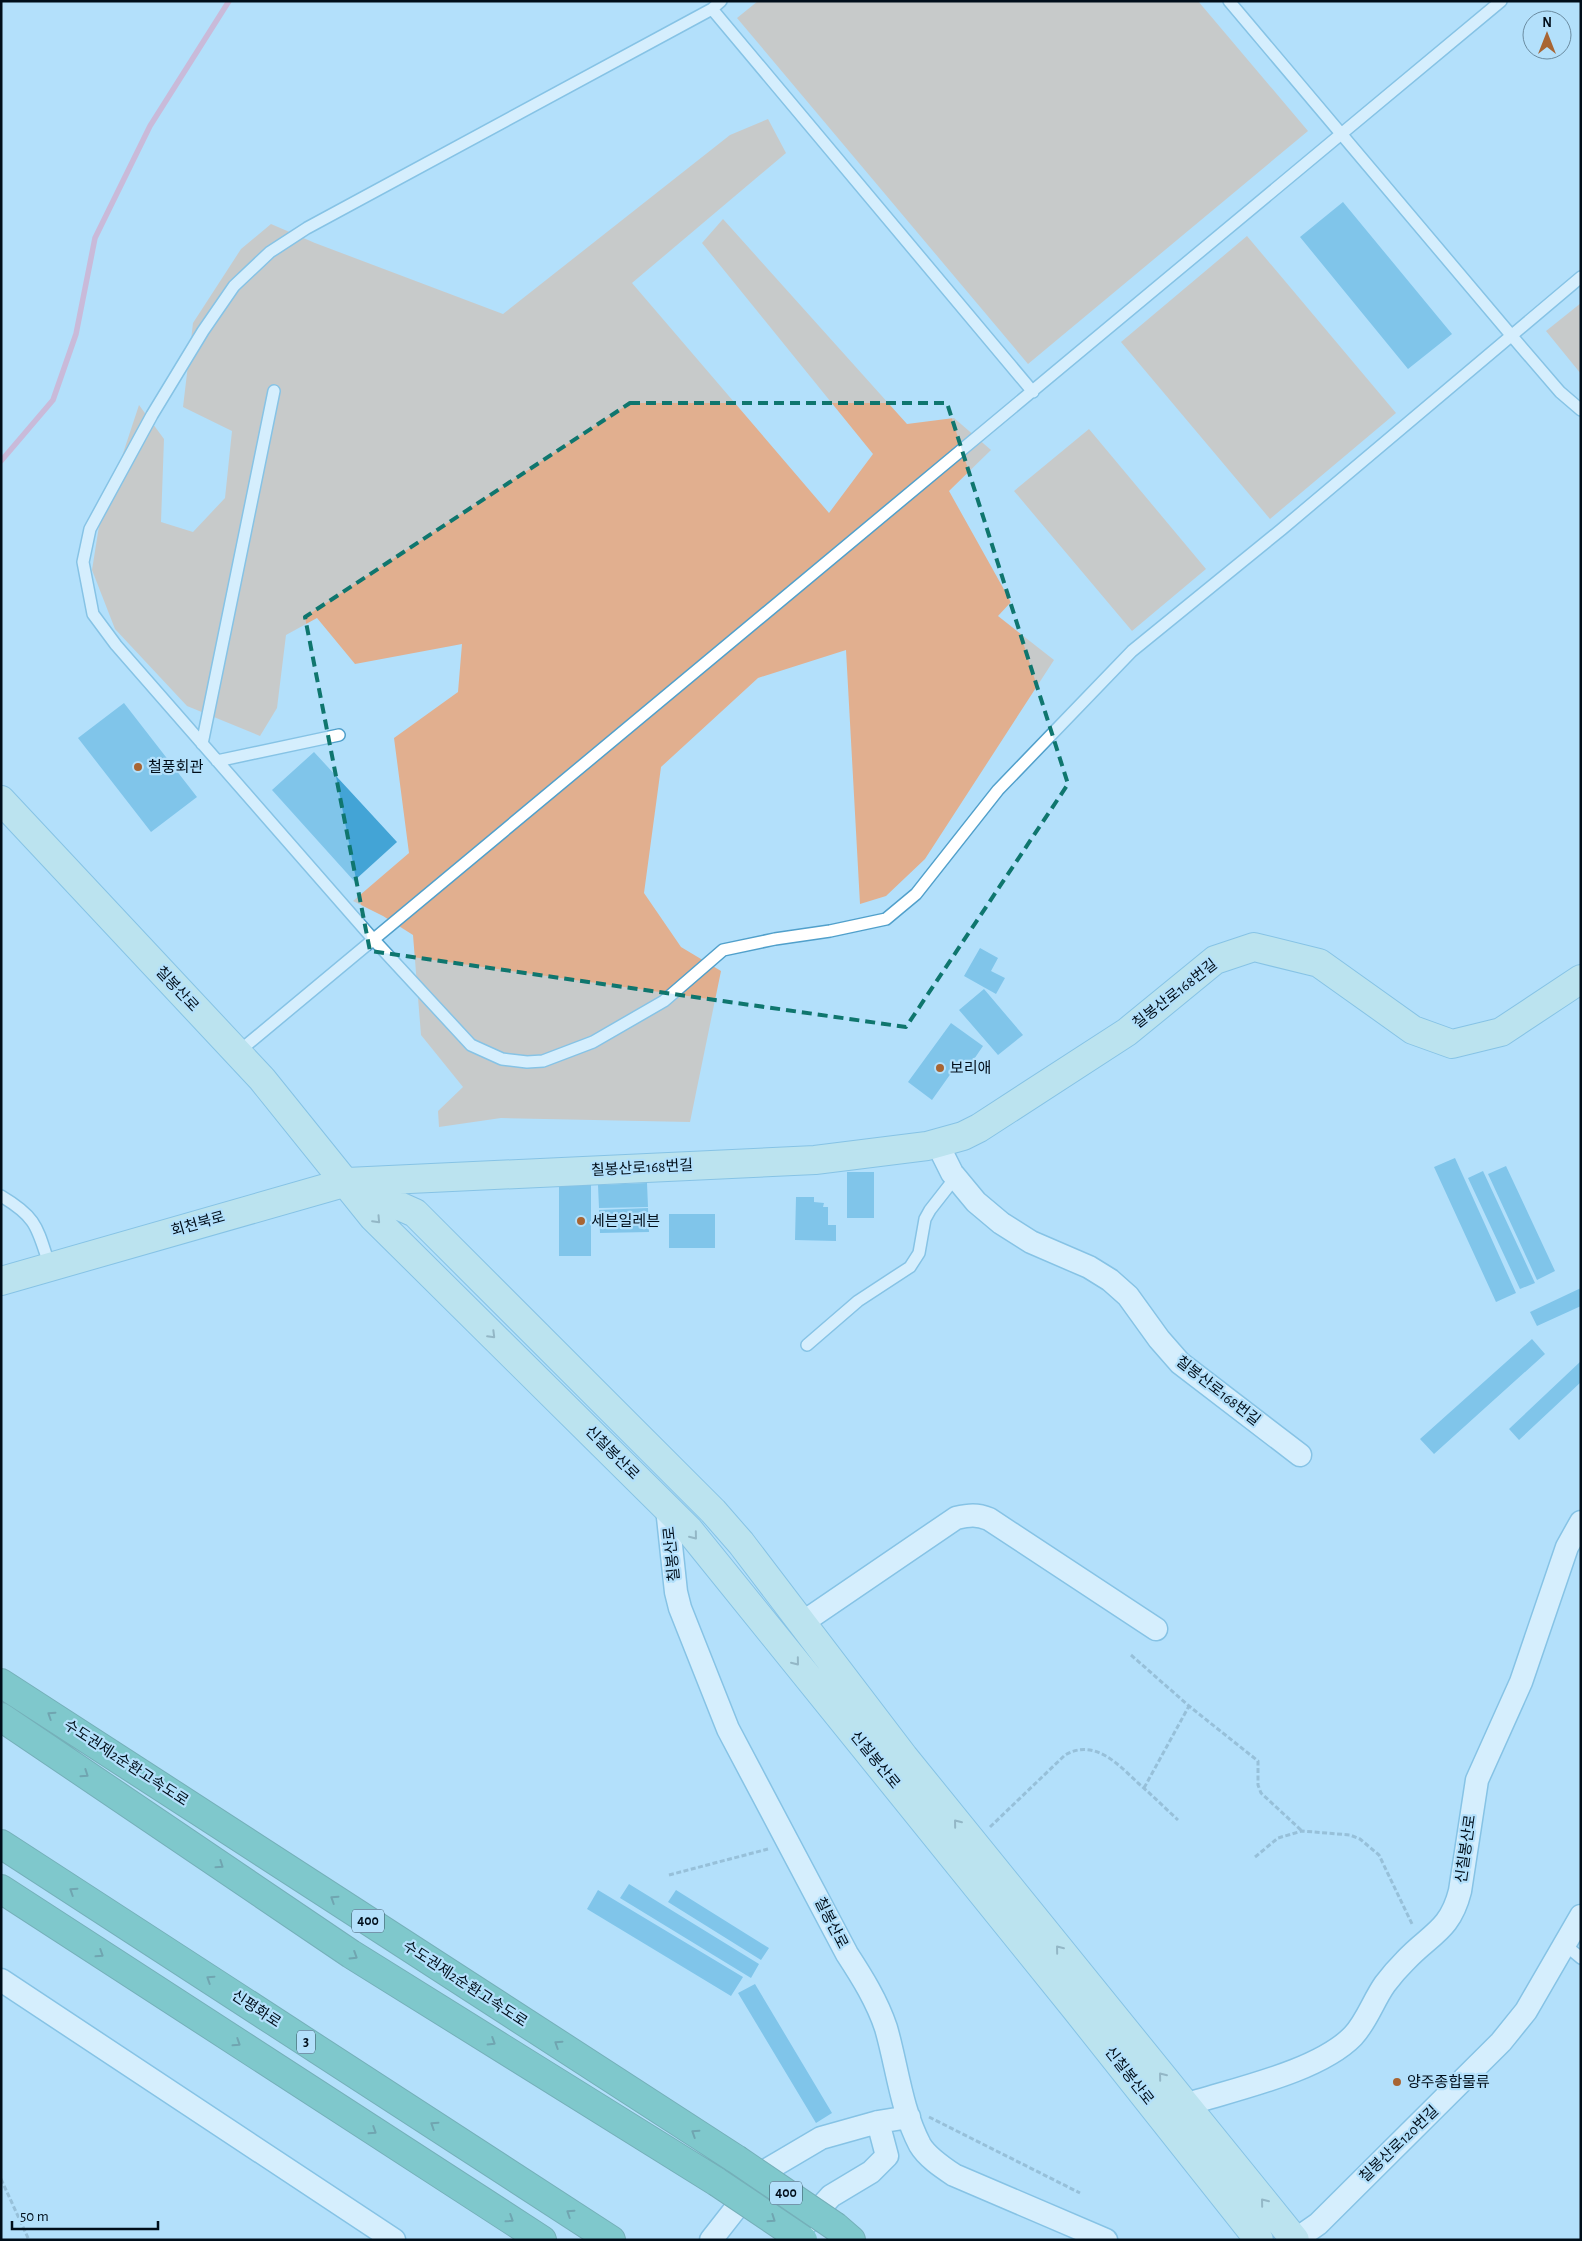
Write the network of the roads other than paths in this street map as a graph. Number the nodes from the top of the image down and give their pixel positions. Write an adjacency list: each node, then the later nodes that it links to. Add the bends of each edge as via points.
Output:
1 (1229, 1): 4 (lane)
2 (1501, 1): 4 (lane)
3 (716, 5): 8 (lane); 11 (lane, via 307,228 270,252 234,286 152,415 116,480 90,529 83,562 93,614)
4 (1342, 132): 6 (lane); 8 (lane)
5 (1581, 277): 6 (lane)
6 (1511, 334): 9 (lane, via 1560,392); 14 (lane, via 1282,529 1132,651 998,790 916,894 886,919 723,950 664,1001 593,1042 543,1061 528,1062 502,1059 471,1045)
7 (274, 391): 11 (lane)
8 (1033, 392): 14 (lane)
9 (1581, 410)
10 (339, 735): 12 (lane)
11 (202, 744): 12 (lane)
12 (217, 761): 14 (lane)
13 (1, 800): 16 (street, 칠봉산로)
14 (373, 940): 16 (lane)
15 (1581, 979): 17 (street, 칠봉산로168번길, via 1502,1032 1452,1044 1413,1030 1319,964 1254,947 1215,960 1127,1032 979,1128)
16 (237, 1052): 19 (street, 칠봉산로)
17 (937, 1143): 18 (street, 칠봉산로168번길); 19 (street, 칠봉산로168번길, via 815,1160)
18 (956, 1178): 23 (lane, via 925,1219 918,1253 910,1267 858,1301); 24 (street, 칠봉산로168번길, via 976,1202 1001,1223 1031,1242 1089,1267 1110,1280 1128,1296 1180,1363)
19 (347, 1182): 21 (street, 회천북로); 25 (street, 신칠봉산로, one-way to 25, via 373,1218); 27 (street, 신칠봉산로, via 415,1213 713,1511)
20 (1, 1196): 21 (lane, via 33,1220)
21 (50, 1267): 22 (street, 회천북로)
22 (1, 1281)
23 (807, 1345)
24 (1300, 1455)
25 (667, 1508): 37 (street, 칠봉산로, via 676,1592 685,1622 728,1729 847,1954 866,1983 885,2026); 47 (street, 신칠봉산로, one-way to 47, via 689,1530)
26 (1581, 1522): 36 (street, 신칠봉산로, via 1567,1547 1521,1682 1476,1780 1460,1891 1456,1908 1446,1925 1406,1960 1385,1985 1353,2036 1333,2052 1306,2066)
27 (802, 1623): 28 (street, via 956,1518 980,1515); 36 (street, 신칠봉산로, one-way to 27, via 904,1757)
28 (1156, 1629)
29 (1, 1683): 39 (highway, 수도권제2순환고속도로 / 400, one-way to 29, bridge, via 736,2159)
30 (1, 1717): 45 (highway, 수도권제2순환고속도로 / 400, one-way to 45, bridge, via 351,1954)
31 (1, 1844): 42 (highway, 신평화로 / 3, one-way to 31)
32 (1, 1889): 41 (highway, one-way to 41)
33 (1581, 1916): 34 (street, 칠봉산로120번길)
34 (1573, 1951): 48 (street, 칠봉산로120번길, via 1501,2042 1318,2224)
35 (1, 1980): 40 (street)
36 (1185, 2105): 48 (street, 신칠봉산로, one-way to 36)
37 (909, 2117): 38 (street); 46 (street, 칠봉산로, via 921,2146 954,2175)
38 (878, 2122): 43 (street, via 821,2138 765,2171); 44 (street, via 887,2156 871,2172 831,2196)
39 (844, 2234)
40 (394, 2240)
41 (542, 2240)
42 (611, 2240)
43 (711, 2240)
44 (791, 2240)
45 (803, 2240)
46 (1106, 2240)
47 (1259, 2240)
48 (1295, 2240)

